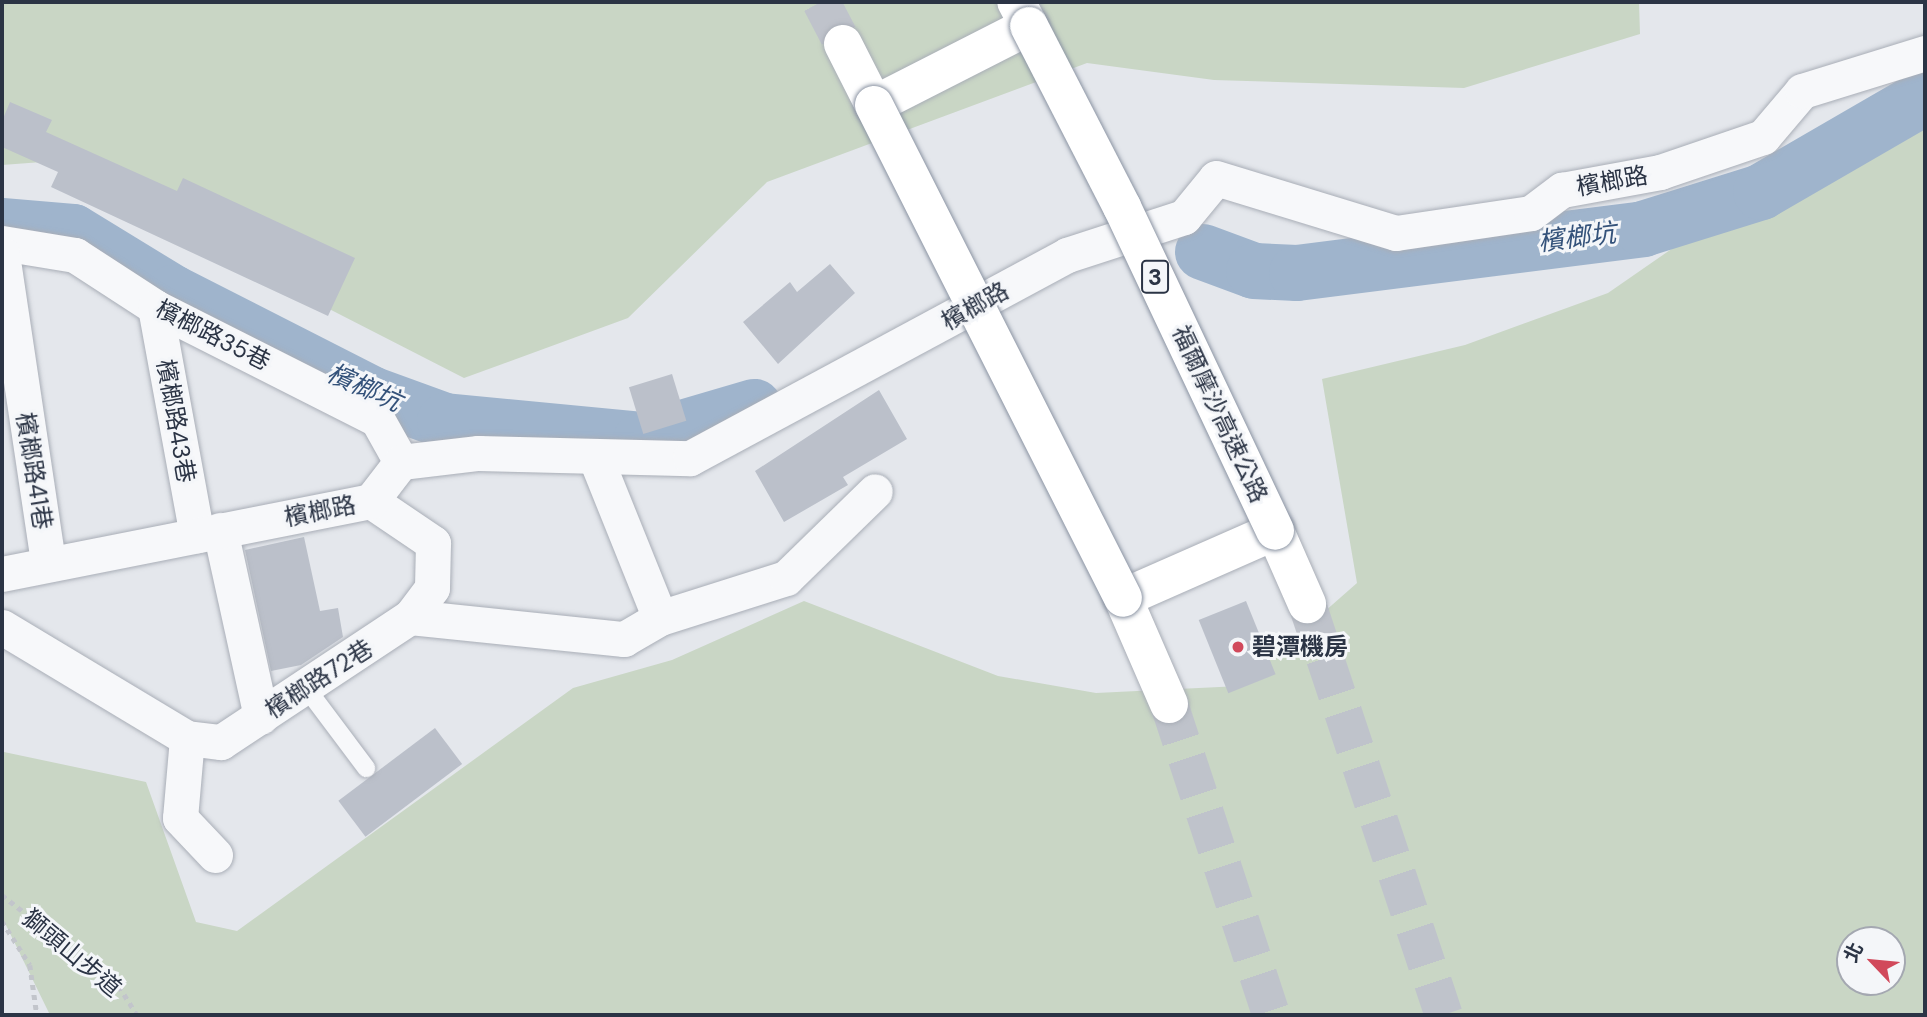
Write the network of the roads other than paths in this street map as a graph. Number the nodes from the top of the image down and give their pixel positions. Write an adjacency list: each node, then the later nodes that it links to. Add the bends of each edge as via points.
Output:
1 (1022, 14): 4 (highway); 12 (highway, 福爾摩沙高速公路 / 3, bridge, via 1122,207)
2 (843, 44): 4 (highway)
3 (1925, 53): 8 (street, 檳榔路, via 1801,91 1763,137 1660,172 1562,190 1531,213 1396,233 1216,178 1184,217 1067,255 691,458)
4 (874, 105): 16 (highway, bridge)
5 (2, 243): 7 (street, 檳榔路35巷, via 75,255)
6 (2, 254): 14 (street, 檳榔路41巷)
7 (155, 307): 9 (street, 檳榔路35巷, via 377,419); 13 (street, 檳榔路43巷)
8 (596, 459): 9 (street, 檳榔路, via 478,453); 19 (street)
9 (401, 462): 11 (street, 檳榔路)
10 (874, 491): 19 (street, via 786,578)
11 (371, 501): 13 (street, 檳榔路); 18 (street, 檳榔路72巷, via 433,543 432,588)
12 (1275, 531): 16 (highway); 17 (highway, 福爾摩沙高速公路 / 3)
13 (209, 533): 14 (street, 檳榔路); 23 (street, 檳榔路43巷)
14 (48, 563): 15 (street, 檳榔路)
15 (2, 574)
16 (1123, 598): 22 (highway)
17 (1307, 604)
18 (410, 617): 19 (street, via 624,639); 21 (street, 檳榔路72巷)
19 (660, 618)
20 (2, 627): 24 (street, 檳榔路72巷)
21 (307, 689): 23 (street, 檳榔路72巷); 25 (lane)
22 (1168, 704)
23 (261, 717): 24 (street, 檳榔路72巷, via 221,741)
24 (187, 738): 26 (street, via 180,818)
25 (366, 768)
26 (215, 855)

